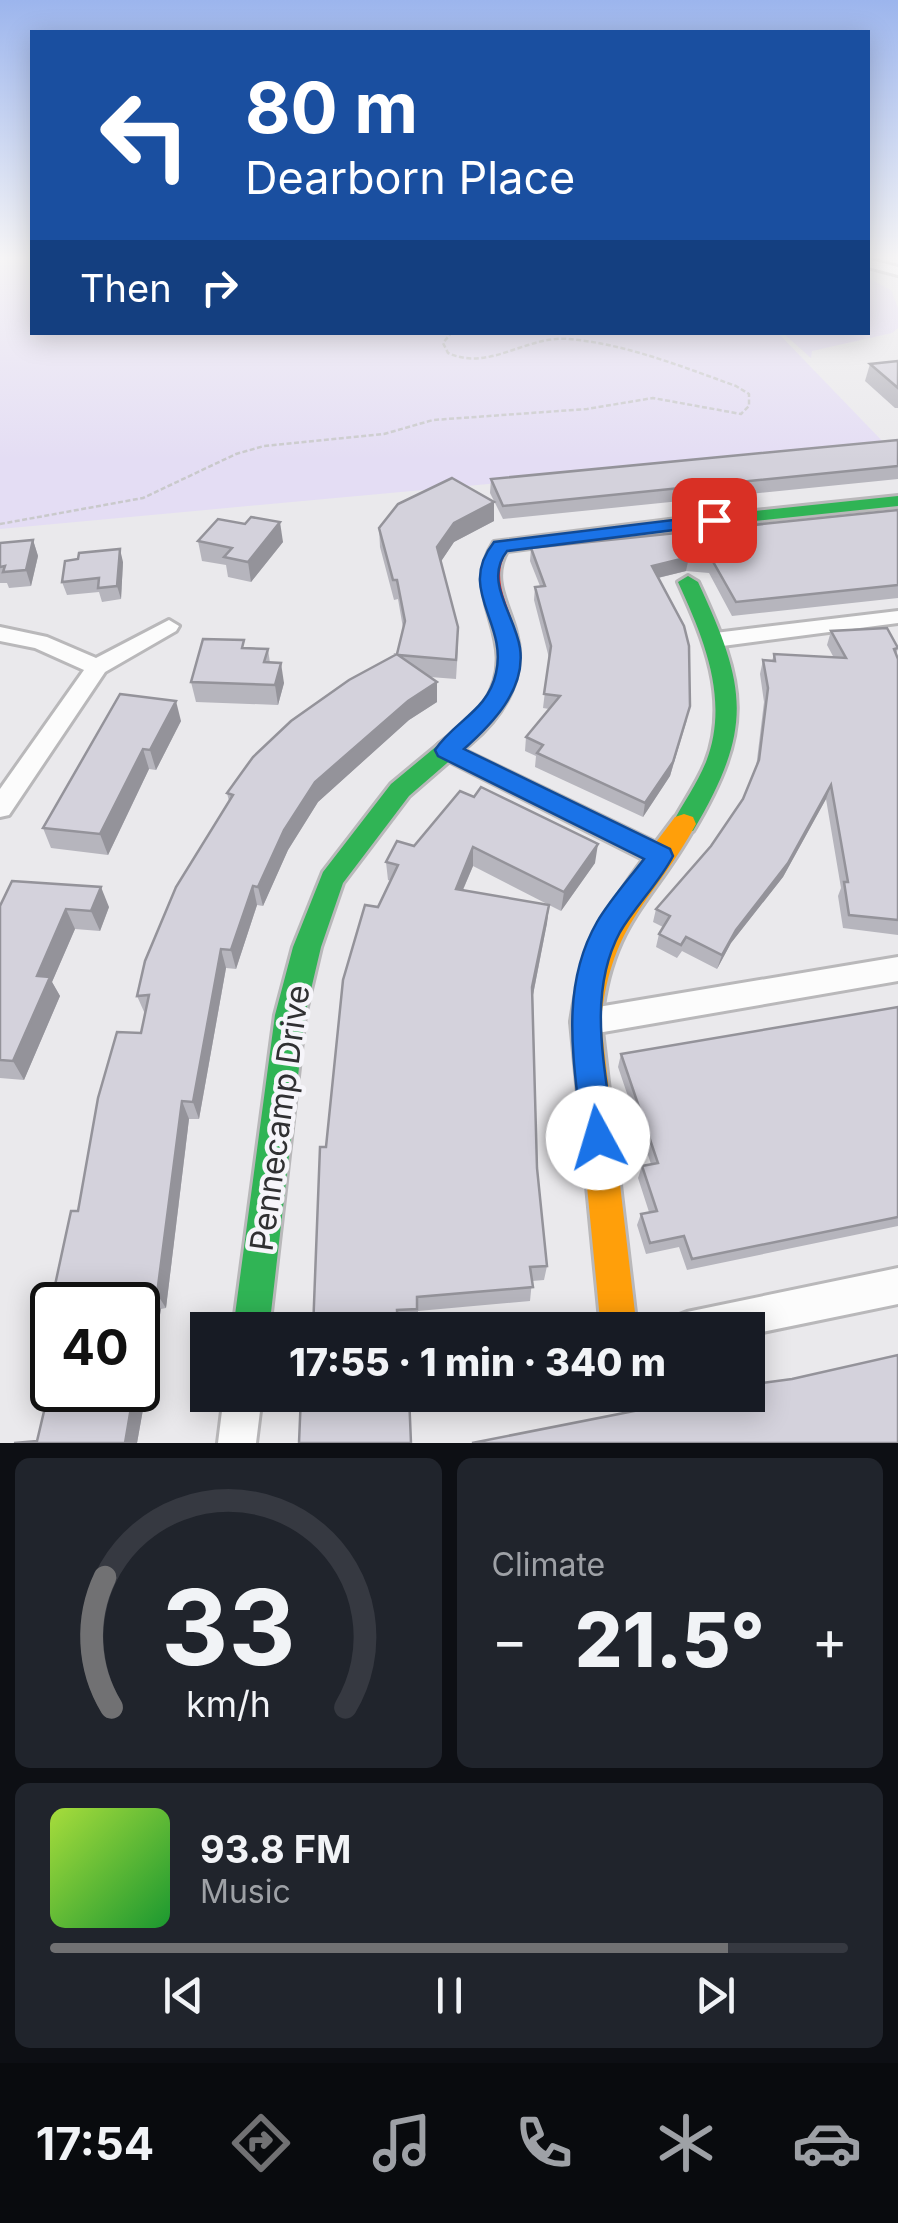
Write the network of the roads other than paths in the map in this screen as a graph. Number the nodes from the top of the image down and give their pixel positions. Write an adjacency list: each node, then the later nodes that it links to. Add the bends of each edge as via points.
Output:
1 (898, 501): 8 (street, Pennecamp Drive, via 501,546 487,578 510,649 507,672 499,697)
2 (688, 582): 6 (street)
3 (898, 617): 6 (street)
4 (169, 626): 7 (street)
5 (0, 634): 7 (street, via 40,642)
6 (715, 640): 10 (street, via 731,709 717,770)
7 (97, 668): 9 (street)
8 (447, 750): 10 (street); 14 (street, Pennecamp Drive, via 400,790 332,879 307,947 290,1015)
9 (0, 808)
10 (660, 856): 12 (street, via 608,929 587,985)
11 (898, 969): 12 (street)
12 (586, 1022): 15 (street)
13 (898, 1286): 16 (street)
14 (253, 1312)
15 (617, 1312)
16 (765, 1314)
17 (241, 1412): 18 (street)
18 (237, 1443)

